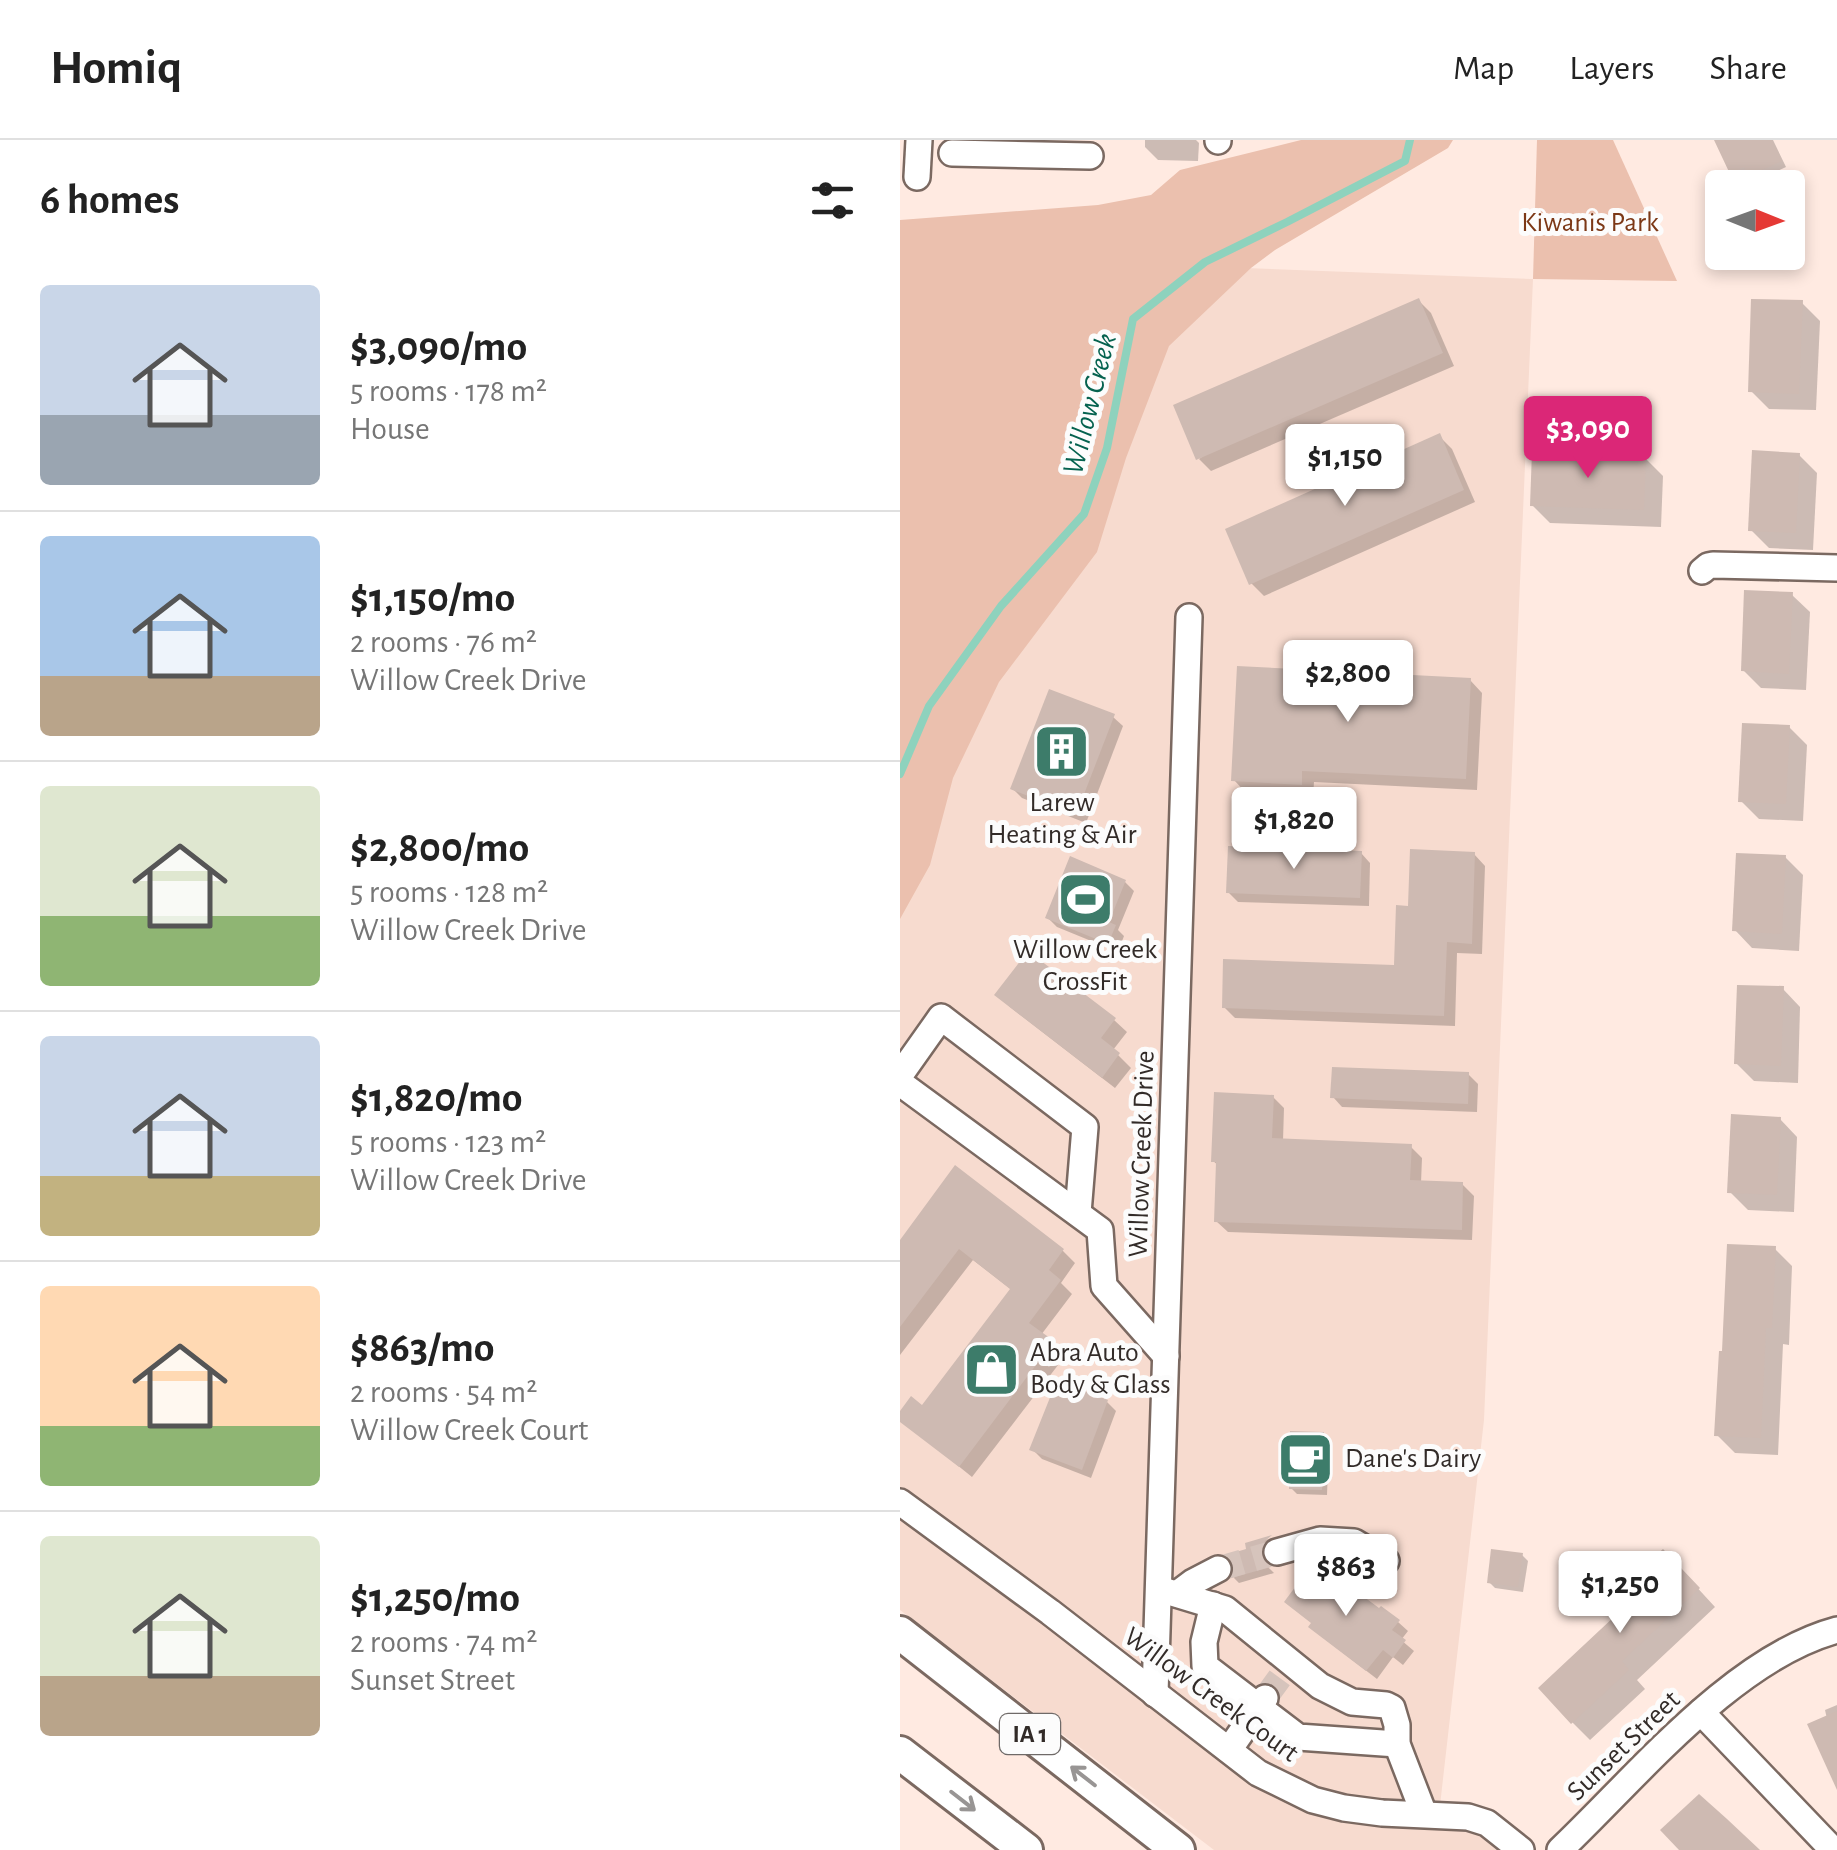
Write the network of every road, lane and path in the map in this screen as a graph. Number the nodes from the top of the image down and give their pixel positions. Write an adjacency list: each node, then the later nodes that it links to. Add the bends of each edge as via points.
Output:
1 (919, 140): 4 (street)
2 (952, 154): 3 (street)
3 (1090, 155)
4 (917, 178)
5 (1837, 568): 6 (street, via 1713,565)
6 (1702, 571)
7 (1189, 616): 10 (street, Willow Creek Drive)
8 (900, 1079): 9 (street); 9 (street, via 942,1017 1085,1127)
9 (1078, 1213): 10 (street, via 1100,1230 1104,1286)
10 (1166, 1356): 15 (street, Willow Creek Drive)
11 (900, 1502): 19 (street, Willow Creek Court)
12 (1277, 1552): 13 (street, via 1320,1540 1354,1542)
13 (1386, 1561)
14 (1218, 1569): 15 (street)
15 (1168, 1592): 16 (street); 19 (street, Willow Creek Drive)
16 (1213, 1605): 20 (street, via 1205,1666); 22 (street, via 1320,1686 1352,1702 1392,1708)
17 (1837, 1630): 21 (street, Sunset Street, via 1771,1658)
18 (900, 1633): 27 (main road, IA 1, one-way to 18)
19 (1156, 1694): 23 (street, Willow Creek Court)
20 (1262, 1704): 22 (street, via 1298,1737); 23 (street)
21 (1701, 1712): 29 (street, Sunset Street); 30 (street)
22 (1397, 1744): 25 (street)
23 (1228, 1750): 25 (street, Willow Creek Court, via 1313,1800)
24 (900, 1753): 26 (main road, one-way to 26)
25 (1424, 1814): 28 (street, Willow Creek Court, via 1487,1823)
26 (1026, 1850)
27 (1178, 1850)
28 (1521, 1850)
29 (1560, 1850)
30 (1834, 1850)

